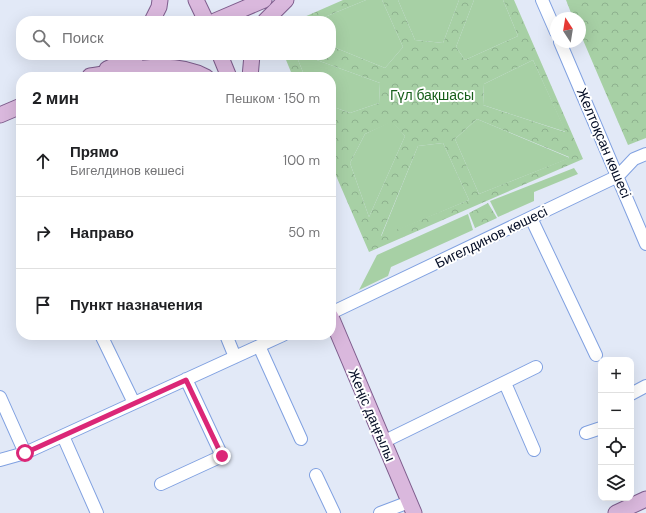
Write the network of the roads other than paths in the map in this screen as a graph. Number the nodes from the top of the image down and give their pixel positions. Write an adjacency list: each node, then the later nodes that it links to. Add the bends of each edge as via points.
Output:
1 (160, 0): 6 (main road)
2 (196, 0): 7 (main road)
3 (264, 0): 8 (main road)
4 (286, 0): 9 (main road)
5 (542, 0): 10 (street)
6 (154, 16)
7 (204, 16)
8 (227, 16)
9 (270, 16)
10 (550, 18)
11 (563, 48): 25 (street, Желтоқсан көшесі)
12 (109, 60): 16 (main road)
13 (126, 60): 17 (main road)
14 (222, 60): 20 (main road)
15 (252, 60): 21 (main road)
16 (94, 72)
17 (98, 72)
18 (117, 72): 19 (main road, via 160,66)
19 (193, 72)
20 (227, 72)
21 (250, 72)
22 (16, 108): 23 (main road)
23 (0, 115)
24 (646, 154): 25 (street, Бигелдинов көшесі, via 634,159)
25 (618, 176): 26 (street, Бигелдинов көшесі); 27 (street, Желтоқсан көшесі)
26 (531, 218): 28 (street, Бигелдинов көшесі); 34 (street)
27 (646, 244)
28 (336, 311)
29 (336, 329): 47 (main road, Жеңіс даңғылы)
30 (103, 340): 42 (street)
31 (228, 340): 35 (street)
32 (272, 340): 33 (street)
33 (259, 346): 35 (street); 46 (street)
34 (596, 355)
35 (235, 357): 37 (street)
36 (536, 367): 38 (street)
37 (186, 380): 42 (street); 52 (street, via 222,456)
38 (505, 383): 47 (street); 48 (street)
39 (646, 386): 40 (street)
40 (633, 393)
41 (0, 397): 49 (street)
42 (134, 403): 45 (street)
43 (598, 429): 44 (street)
44 (586, 433)
45 (63, 436): 49 (street); 55 (street)
46 (301, 439)
47 (383, 442): 54 (main road, Жеңіс даңғылы)
48 (534, 450)
49 (25, 453): 50 (street)
50 (0, 460)
51 (316, 475): 56 (street)
52 (161, 484)
53 (640, 506): 58 (main road)
54 (412, 508): 57 (street)
55 (97, 513)
56 (334, 513)
57 (380, 513)
58 (616, 513)

